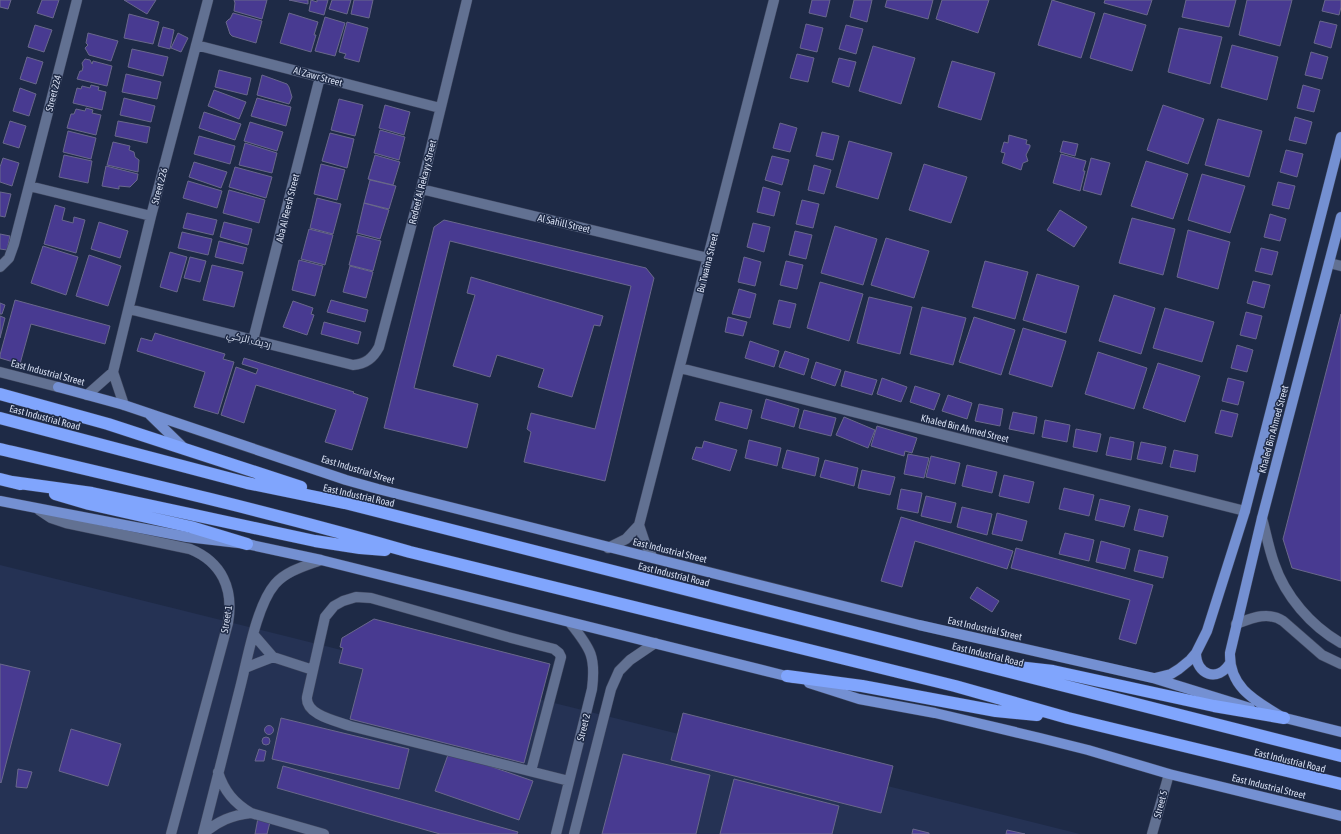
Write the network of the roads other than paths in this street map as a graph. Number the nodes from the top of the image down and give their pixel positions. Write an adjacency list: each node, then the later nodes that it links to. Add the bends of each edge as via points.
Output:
1 (77, 0): 9 (street, Street 224)
2 (208, 0): 5 (street, Street 226)
3 (467, 0): 7 (street, Redeef Al Rekayy Street)
4 (774, 0): 13 (street, Bu Twaina Street)
5 (196, 44): 6 (street, Al Zawr Street); 11 (street, Street 226)
6 (320, 77): 7 (street, Al Zawr Street); 18 (street, Aba Al Reesh Street)
7 (440, 108): 10 (street, Redeef Al Rekayy Street)
8 (1341, 137): 35 (main road, Khaled Bin Ahmed Street)
9 (29, 186): 11 (street); 16 (street, Street 224, via 9,258)
10 (421, 189): 13 (street, Al Sahill Street); 18 (street, رديف الركي, via 379,347 369,360 353,365)
11 (151, 216): 17 (street, Street 226)
12 (1341, 217): 14 (main road, Khaled Bin Ahmed Street)
13 (708, 258): 19 (street, Bu Twaina Street)
14 (1329, 263): 15 (street); 36 (main road, Khaled Bin Ahmed Street)
15 (1341, 266)
16 (0, 267)
17 (129, 309): 18 (street, رديف الركي); 21 (street, Street 226)
18 (253, 340)
19 (680, 368): 35 (street, Khaled Bin Ahmed Street); 37 (street, Bu Twaina Street)
20 (0, 372): 22 (street, East Industrial Street)
21 (113, 372): 24 (street); 25 (street)
22 (58, 387): 24 (main road, East Industrial Street)
23 (0, 394): 29 (highway, via 108,424)
24 (87, 394): 25 (main road, East Industrial Street)
25 (124, 405): 26 (main road, East Industrial Street)
26 (147, 413): 29 (main road); 39 (main road, East Industrial Street, via 357,483)
27 (0, 418): 33 (highway, East Industrial Road, via 247,483)
28 (0, 449): 40 (highway, East Industrial Road, via 173,490)
29 (185, 449): 33 (highway)
30 (0, 480): 31 (highway)
31 (12, 482): 38 (highway, via 89,504 191,527); 40 (highway, via 92,493 315,541)
32 (0, 501): 34 (main road, East Industrial Street)
33 (345, 503): 50 (highway, East Industrial Road)
34 (38, 510): 38 (main road, East Industrial Street, via 187,537); 68 (street, Street 1, via 66,523 190,549 209,560 223,577 230,599 228,623)
35 (1245, 511): 48 (main road, Khaled Bin Ahmed Street, via 1207,631)
36 (1262, 518): 44 (main road, Khaled Bin Ahmed Street); 47 (street, via 1275,564 1292,598 1324,632)
37 (639, 525): 39 (street, Bu Twaina Street, via 626,539); 41 (street)
38 (247, 544): 42 (main road, East Industrial Street)
39 (608, 548): 41 (main road, East Industrial Street)
40 (410, 552): 57 (highway, East Industrial Road, via 954,686)
41 (653, 558): 56 (main road, East Industrial Street, via 919,625)
42 (321, 560): 43 (main road, East Industrial Street); 45 (street, via 289,573 276,582 264,603)
43 (571, 624): 46 (main road, East Industrial Street); 64 (street, Street 2, via 589,649 594,662 594,674)
44 (1236, 624): 51 (main road, Khaled Bin Ahmed Street); 52 (street, via 1253,618 1276,617 1322,655)
45 (254, 635): 49 (street); 53 (street)
46 (655, 643): 55 (main road, East Industrial Street); 72 (street, Street 2, via 619,671)
47 (1341, 643)
48 (1196, 653): 51 (main road, via 1199,667 1206,673 1220,673); 56 (main road, Khaled Bin Ahmed Street, via 1179,669)
49 (272, 657): 53 (street); 54 (street)
50 (958, 659): 58 (highway, via 1052,671 1214,706); 60 (highway, East Industrial Road)
51 (1230, 663): 58 (main road, Khaled Bin Ahmed Street, via 1235,678 1244,690)
52 (1341, 664)
53 (245, 668): 61 (street)
54 (313, 670): 62 (street, via 306,701 309,708 315,712 350,726); 62 (street, via 325,617 334,606 356,597 371,598 554,649 561,657)
55 (787, 676): 57 (highway, via 862,686 996,711); 63 (main road, East Industrial Street, via 859,698 1040,738)
56 (1153, 678): 58 (main road, East Industrial Street)
57 (1068, 718): 65 (highway, East Industrial Road)
58 (1284, 718): 59 (main road, East Industrial Street)
59 (1341, 732)
60 (1341, 756)
61 (218, 772): 66 (street, via 227,792 237,804); 69 (street)
62 (531, 772): 64 (street)
63 (1169, 774): 67 (main road, East Industrial Street); 73 (street, Street 5)
64 (569, 781): 71 (street, Street 2)
65 (1341, 784)
66 (251, 813): 69 (street, via 228,818); 70 (street)
67 (1341, 816)
68 (171, 834)
69 (203, 834)
70 (324, 834)
71 (556, 834)
72 (574, 834)
73 (1152, 834)

